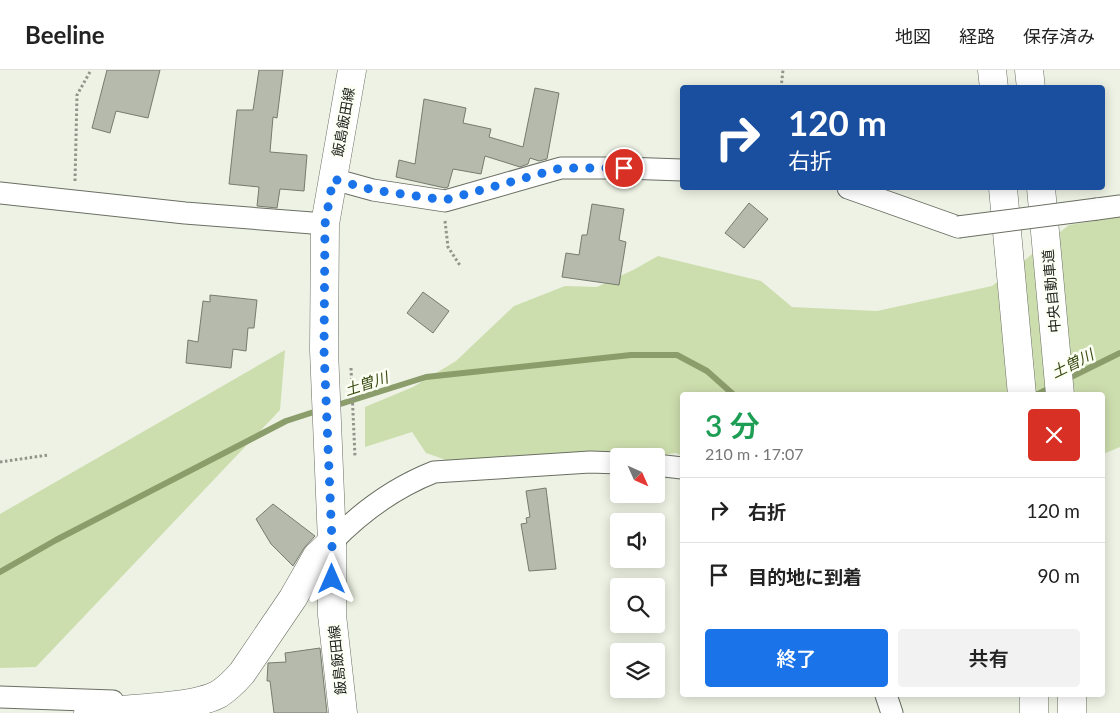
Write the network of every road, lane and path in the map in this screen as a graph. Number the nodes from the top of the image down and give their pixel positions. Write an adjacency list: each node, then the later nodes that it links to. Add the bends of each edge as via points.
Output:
1 (91, 70): 16 (path, via 77,95)
2 (352, 70): 10 (main road, 飯島飯田線)
3 (783, 70): 6 (path)
4 (992, 70): 7 (main road)
5 (1029, 70): 8 (main road)
6 (781, 85)
7 (994, 85)
8 (1031, 85)
9 (680, 170): 15 (street, via 561,168)
10 (333, 179): 15 (street, via 373,190); 18 (main road, 飯島飯田線)
11 (854, 190): 17 (street, bridge, via 958,227)
12 (1003, 190): 21 (main road)
13 (1041, 190): 22 (main road, 中央自動車道)
14 (0, 194): 16 (street)
15 (445, 200): 19 (path, via 448,247)
16 (74, 202): 18 (street)
17 (1120, 206)
18 (325, 224): 29 (main road, 飯島飯田線, via 324,350)
19 (461, 267)
20 (351, 359): 23 (path)
21 (1022, 392)
22 (1060, 392)
23 (356, 446)
24 (48, 454): 25 (path)
25 (0, 462)
26 (610, 463): 29 (street, via 434,472 396,491 350,524)
27 (665, 466): 28 (street)
28 (680, 468)
29 (332, 542): 34 (main road, via 317,556 233,684 218,694); 36 (main road, 飯島飯田線, via 332,615)
30 (0, 697): 34 (street)
31 (887, 697): 37 (street)
32 (1034, 697): 38 (main road)
33 (1072, 697): 39 (main road)
34 (186, 703): 35 (main road)
35 (88, 713)
36 (342, 713)
37 (892, 713)
38 (1034, 713)
39 (1072, 713)

